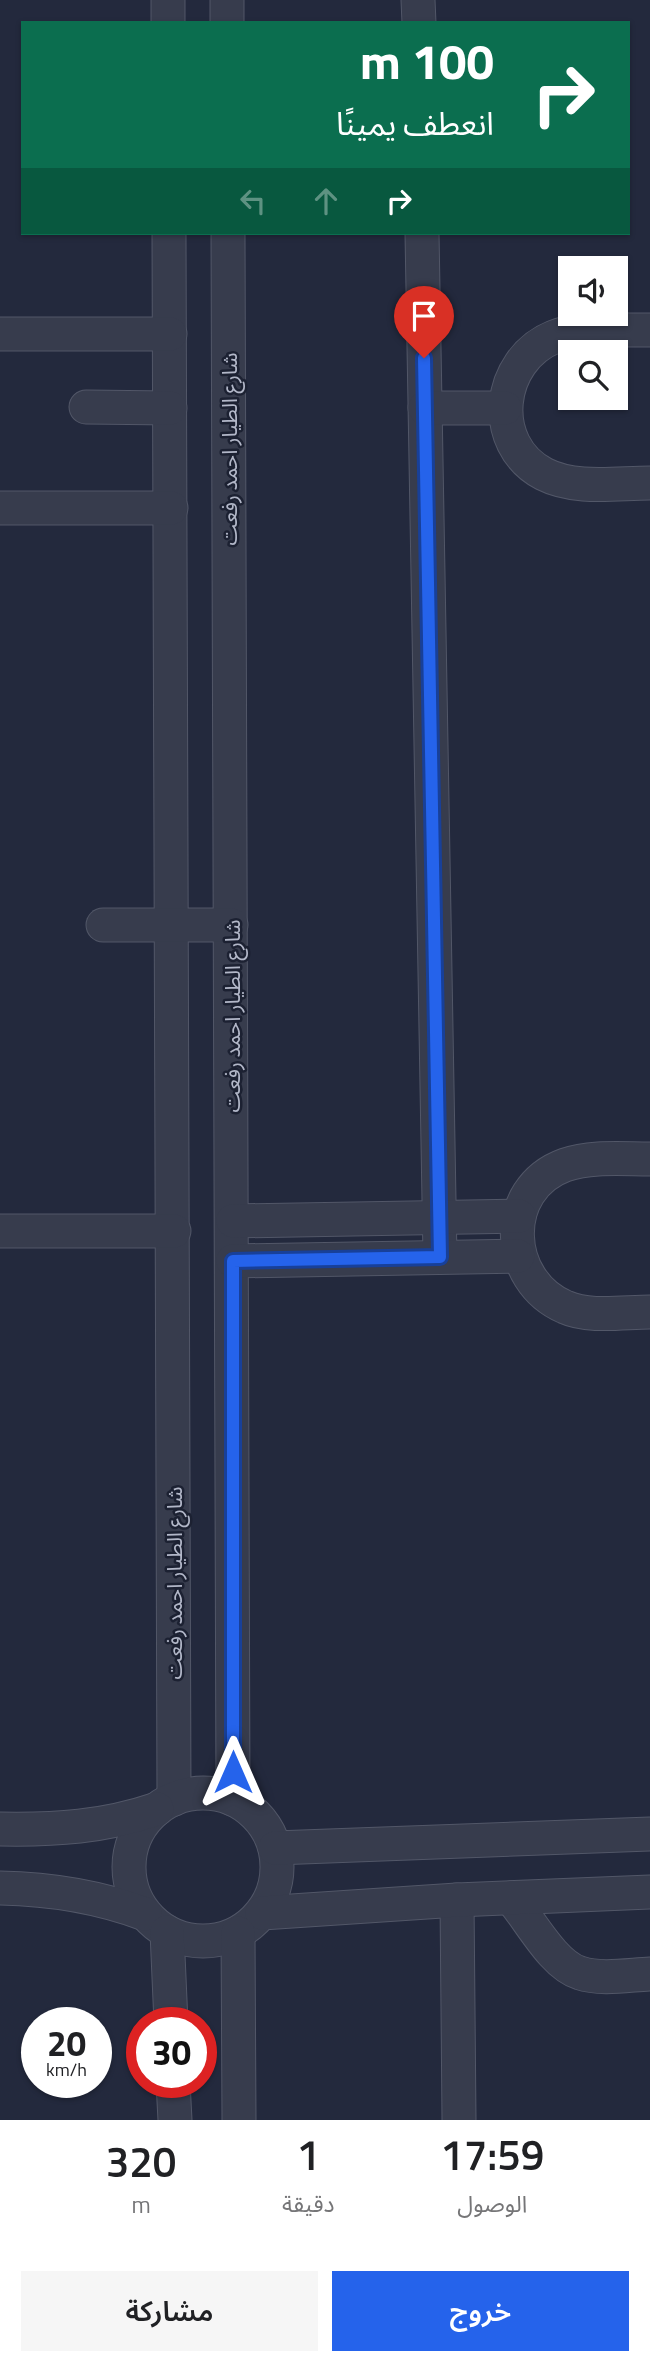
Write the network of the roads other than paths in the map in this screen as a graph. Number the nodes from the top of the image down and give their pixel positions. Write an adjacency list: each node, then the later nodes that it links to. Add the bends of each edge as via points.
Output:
1 (168, 0): 4 (street)
2 (227, 0): 5 (street)
3 (418, 0): 6 (street)
4 (169, 21)
5 (227, 21)
6 (419, 21)
7 (169, 235): 12 (street, شارع الطيار احمد رفعت)
8 (228, 235): 22 (street, شارع الطيار احمد رفعت)
9 (422, 235): 15 (street)
10 (650, 330): 16 (street, via 574,332 539,345 514,372)
11 (0, 334): 12 (street)
12 (170, 334): 14 (street, شارع الطيار احمد رفعت)
13 (86, 407): 14 (street)
14 (170, 408): 19 (street, شارع الطيار احمد رفعت)
15 (425, 408): 16 (street); 25 (street)
16 (505, 408): 17 (street, via 515,446 543,473 580,484)
17 (650, 483)
18 (0, 508): 19 (street)
19 (171, 508): 21 (street, شارع الطيار احمد رفعت)
20 (103, 925): 21 (street)
21 (172, 925): 22 (street); 28 (street, شارع الطيار احمد رفعت)
22 (231, 925): 26 (street, شارع الطيار احمد رفعت)
23 (650, 1159): 24 (street, via 586,1160 563,1166 543,1178 528,1195)
24 (519, 1216): 25 (street); 29 (street)
25 (440, 1218): 26 (street); 30 (street)
26 (233, 1220): 31 (street, شارع الطيار احمد رفعت)
27 (0, 1231): 28 (street)
28 (174, 1231): 34 (street, شارع الطيار احمد رفعت)
29 (519, 1256): 30 (street); 32 (street, via 528,1278 545,1296 566,1308)
30 (440, 1257): 31 (street)
31 (233, 1261): 33 (street, شارع الطيار احمد رفعت)
32 (650, 1312)
33 (233, 1799): 34 (street, via 203,1793); 37 (street, via 260,1819)
34 (165, 1804): 35 (street, via 93,1826); 42 (street, via 143,1823 129,1859 135,1897)
35 (0, 1829)
36 (650, 1834): 37 (street)
37 (275, 1848): 43 (street, via 275,1889)
38 (0, 1888): 42 (street, via 88,1896)
39 (650, 1892): 40 (street)
40 (511, 1898): 41 (street); 44 (street, via 569,1968 591,1975)
41 (457, 1900): 43 (street); 49 (street)
42 (156, 1923): 43 (street, via 184,1939 202,1942 220,1940); 45 (street)
43 (250, 1923): 48 (street)
44 (650, 1973)
45 (169, 2007)
46 (174, 2098): 47 (street)
47 (175, 2120)
48 (239, 2120)
49 (459, 2120)

